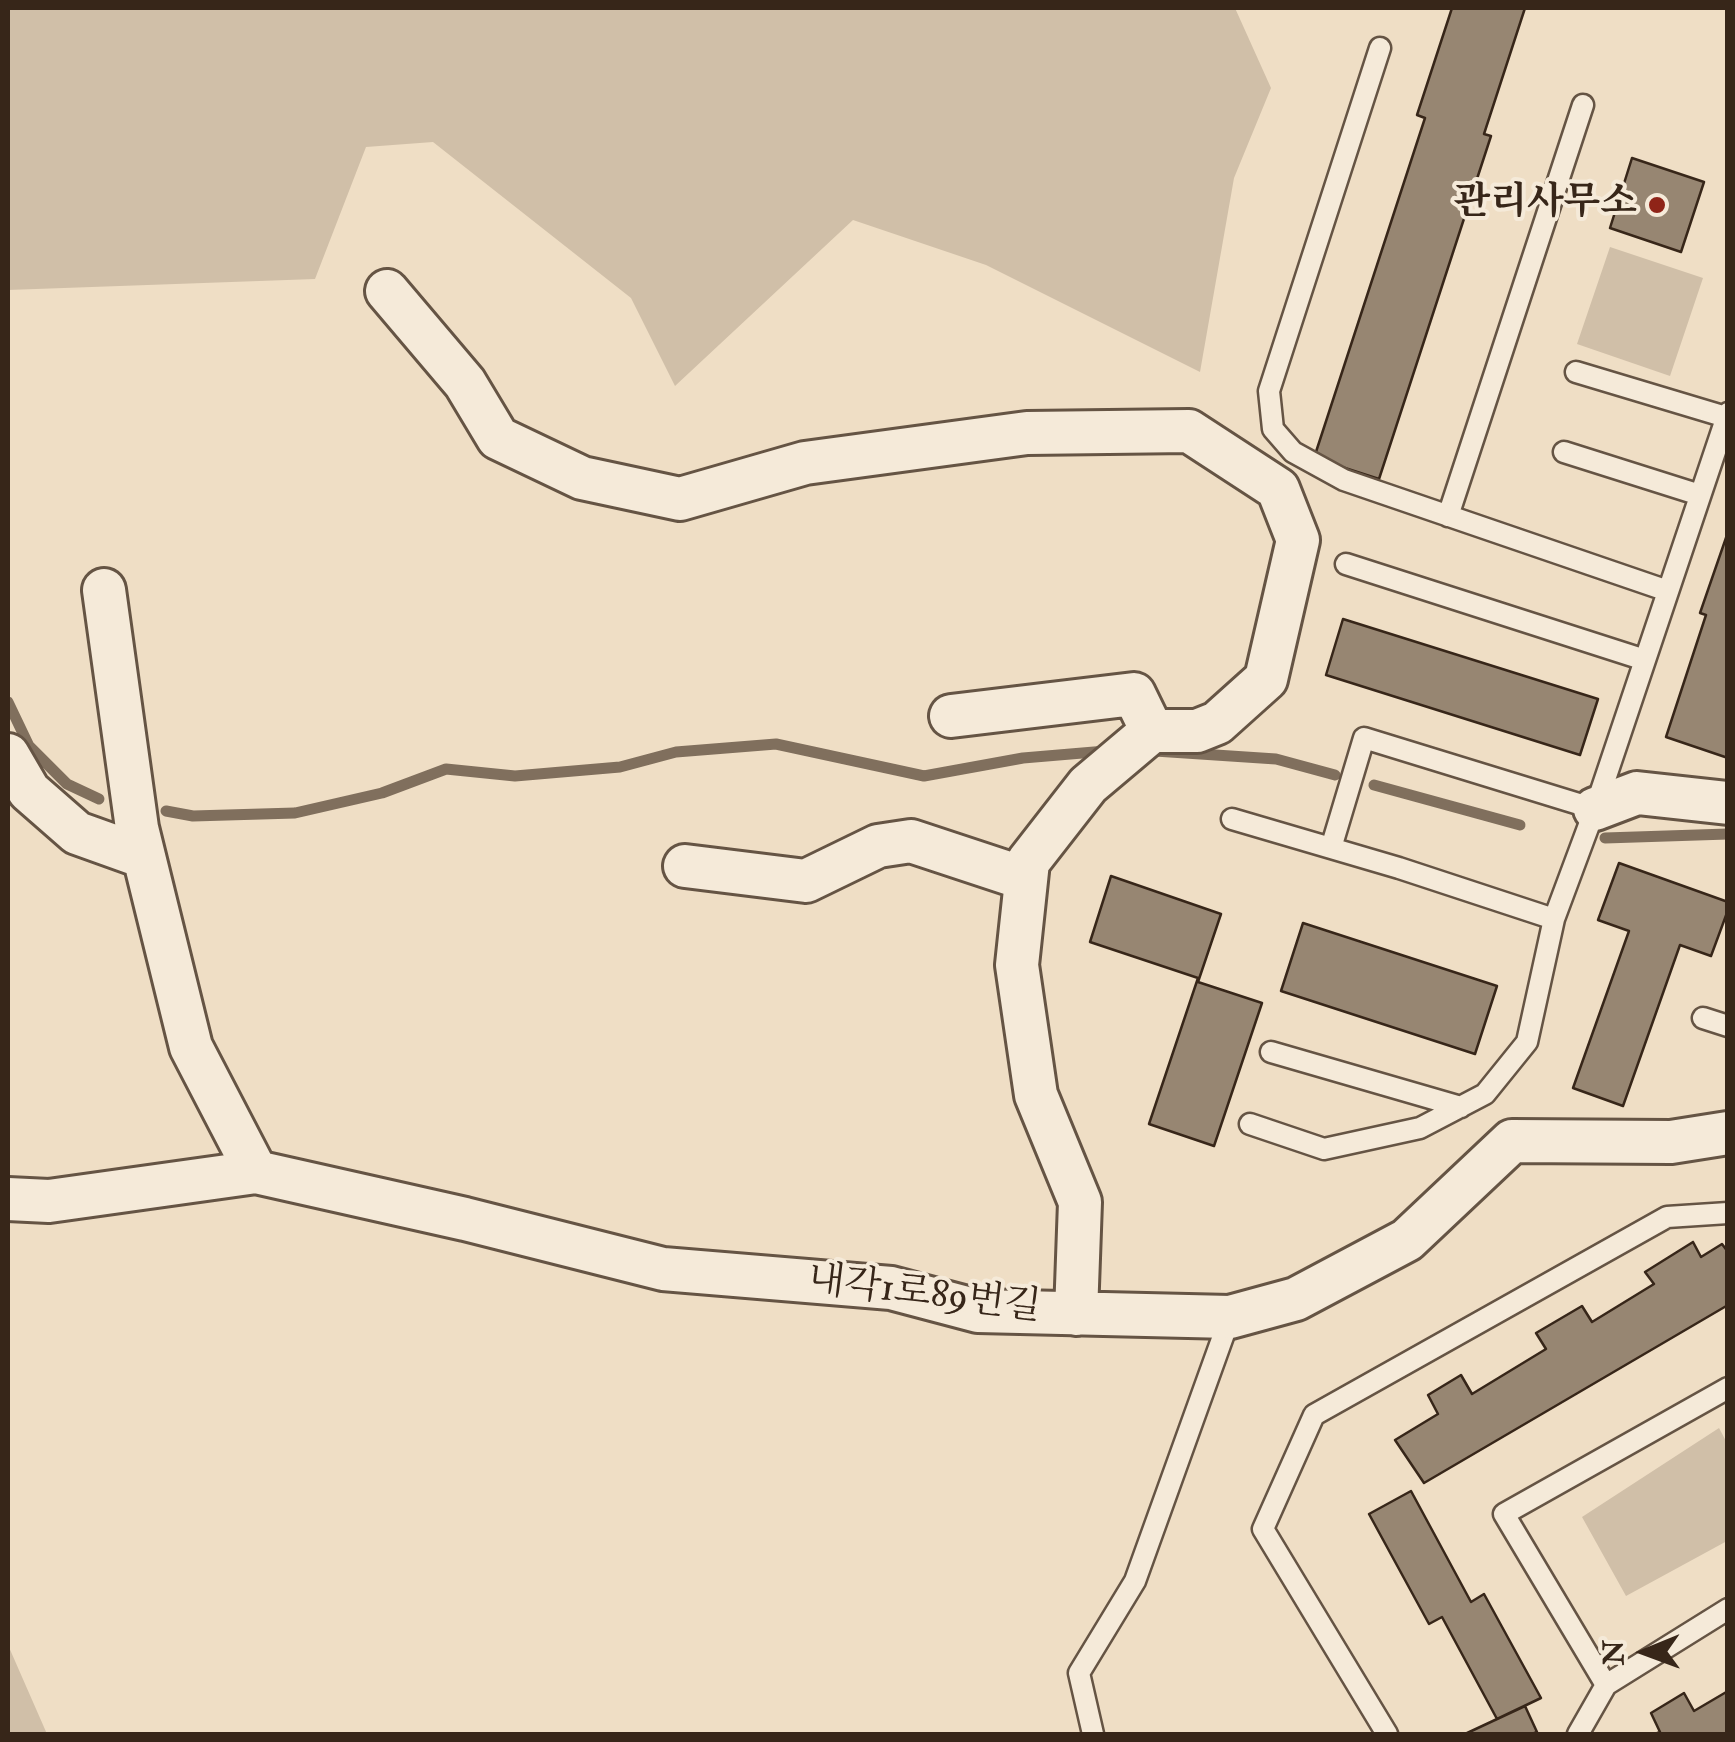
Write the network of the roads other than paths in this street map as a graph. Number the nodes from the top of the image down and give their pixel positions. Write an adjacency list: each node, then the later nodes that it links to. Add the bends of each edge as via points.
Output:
1 (1380, 48): 8 (lane, via 1269,391 1273,429 1293,452 1344,480)
2 (1584, 105): 8 (lane)
3 (387, 291): 14 (street, via 465,383 498,438 582,478 680,499 805,462 1027,433 1190,431 1278,489 1298,540 1266,678 1217,722 1197,731)
4 (1576, 372): 5 (lane)
5 (1727, 415): 7 (lane)
6 (1564, 452): 7 (lane)
7 (1700, 495): 11 (lane)
8 (1448, 516): 11 (lane)
9 (1346, 564): 12 (lane)
10 (104, 590): 20 (street)
11 (1668, 591): 12 (lane)
12 (1645, 660): 17 (lane)
13 (951, 716): 14 (street, via 1134,694)
14 (1152, 731): 22 (street, via 1088,785 1028,862)
15 (8, 755): 20 (street, via 28,791 77,833)
16 (1728, 803): 17 (street, via 1638,793)
17 (1595, 809): 19 (lane, via 1364,738); 23 (lane)
18 (1232, 819): 19 (lane)
19 (1331, 848): 23 (lane)
20 (144, 857): 30 (street, via 191,1047)
21 (685, 866): 22 (street, via 806,881 878,846 911,841)
22 (1026, 879): 33 (street, via 1017,966 1036,1094 1080,1202)
23 (1554, 918): 27 (lane, via 1527,1042 1485,1094)
24 (1704, 1018): 25 (lane)
25 (1728, 1026)
26 (1271, 1052): 27 (lane)
27 (1460, 1107): 28 (lane, via 1420,1128 1324,1148)
28 (1250, 1124)
29 (1728, 1133): 34 (street, 내각1로89번길, via 1672,1142 1512,1141 1407,1240 1296,1299)
30 (256, 1172): 31 (street, 내각1로89번길, via 48,1201); 33 (street, 내각1로89번길, via 663,1268 892,1288 978,1311)
31 (8, 1199)
32 (1728, 1212): 39 (lane, via 1667,1216 1314,1416 1263,1529)
33 (1076, 1314): 34 (street, 내각1로89번길)
34 (1230, 1317): 38 (lane, via 1135,1581 1079,1673)
35 (1728, 1388): 37 (lane, via 1504,1514)
36 (1728, 1609): 37 (lane)
37 (1606, 1685): 40 (lane)
38 (1093, 1734)
39 (1387, 1734)
40 (1578, 1734)

